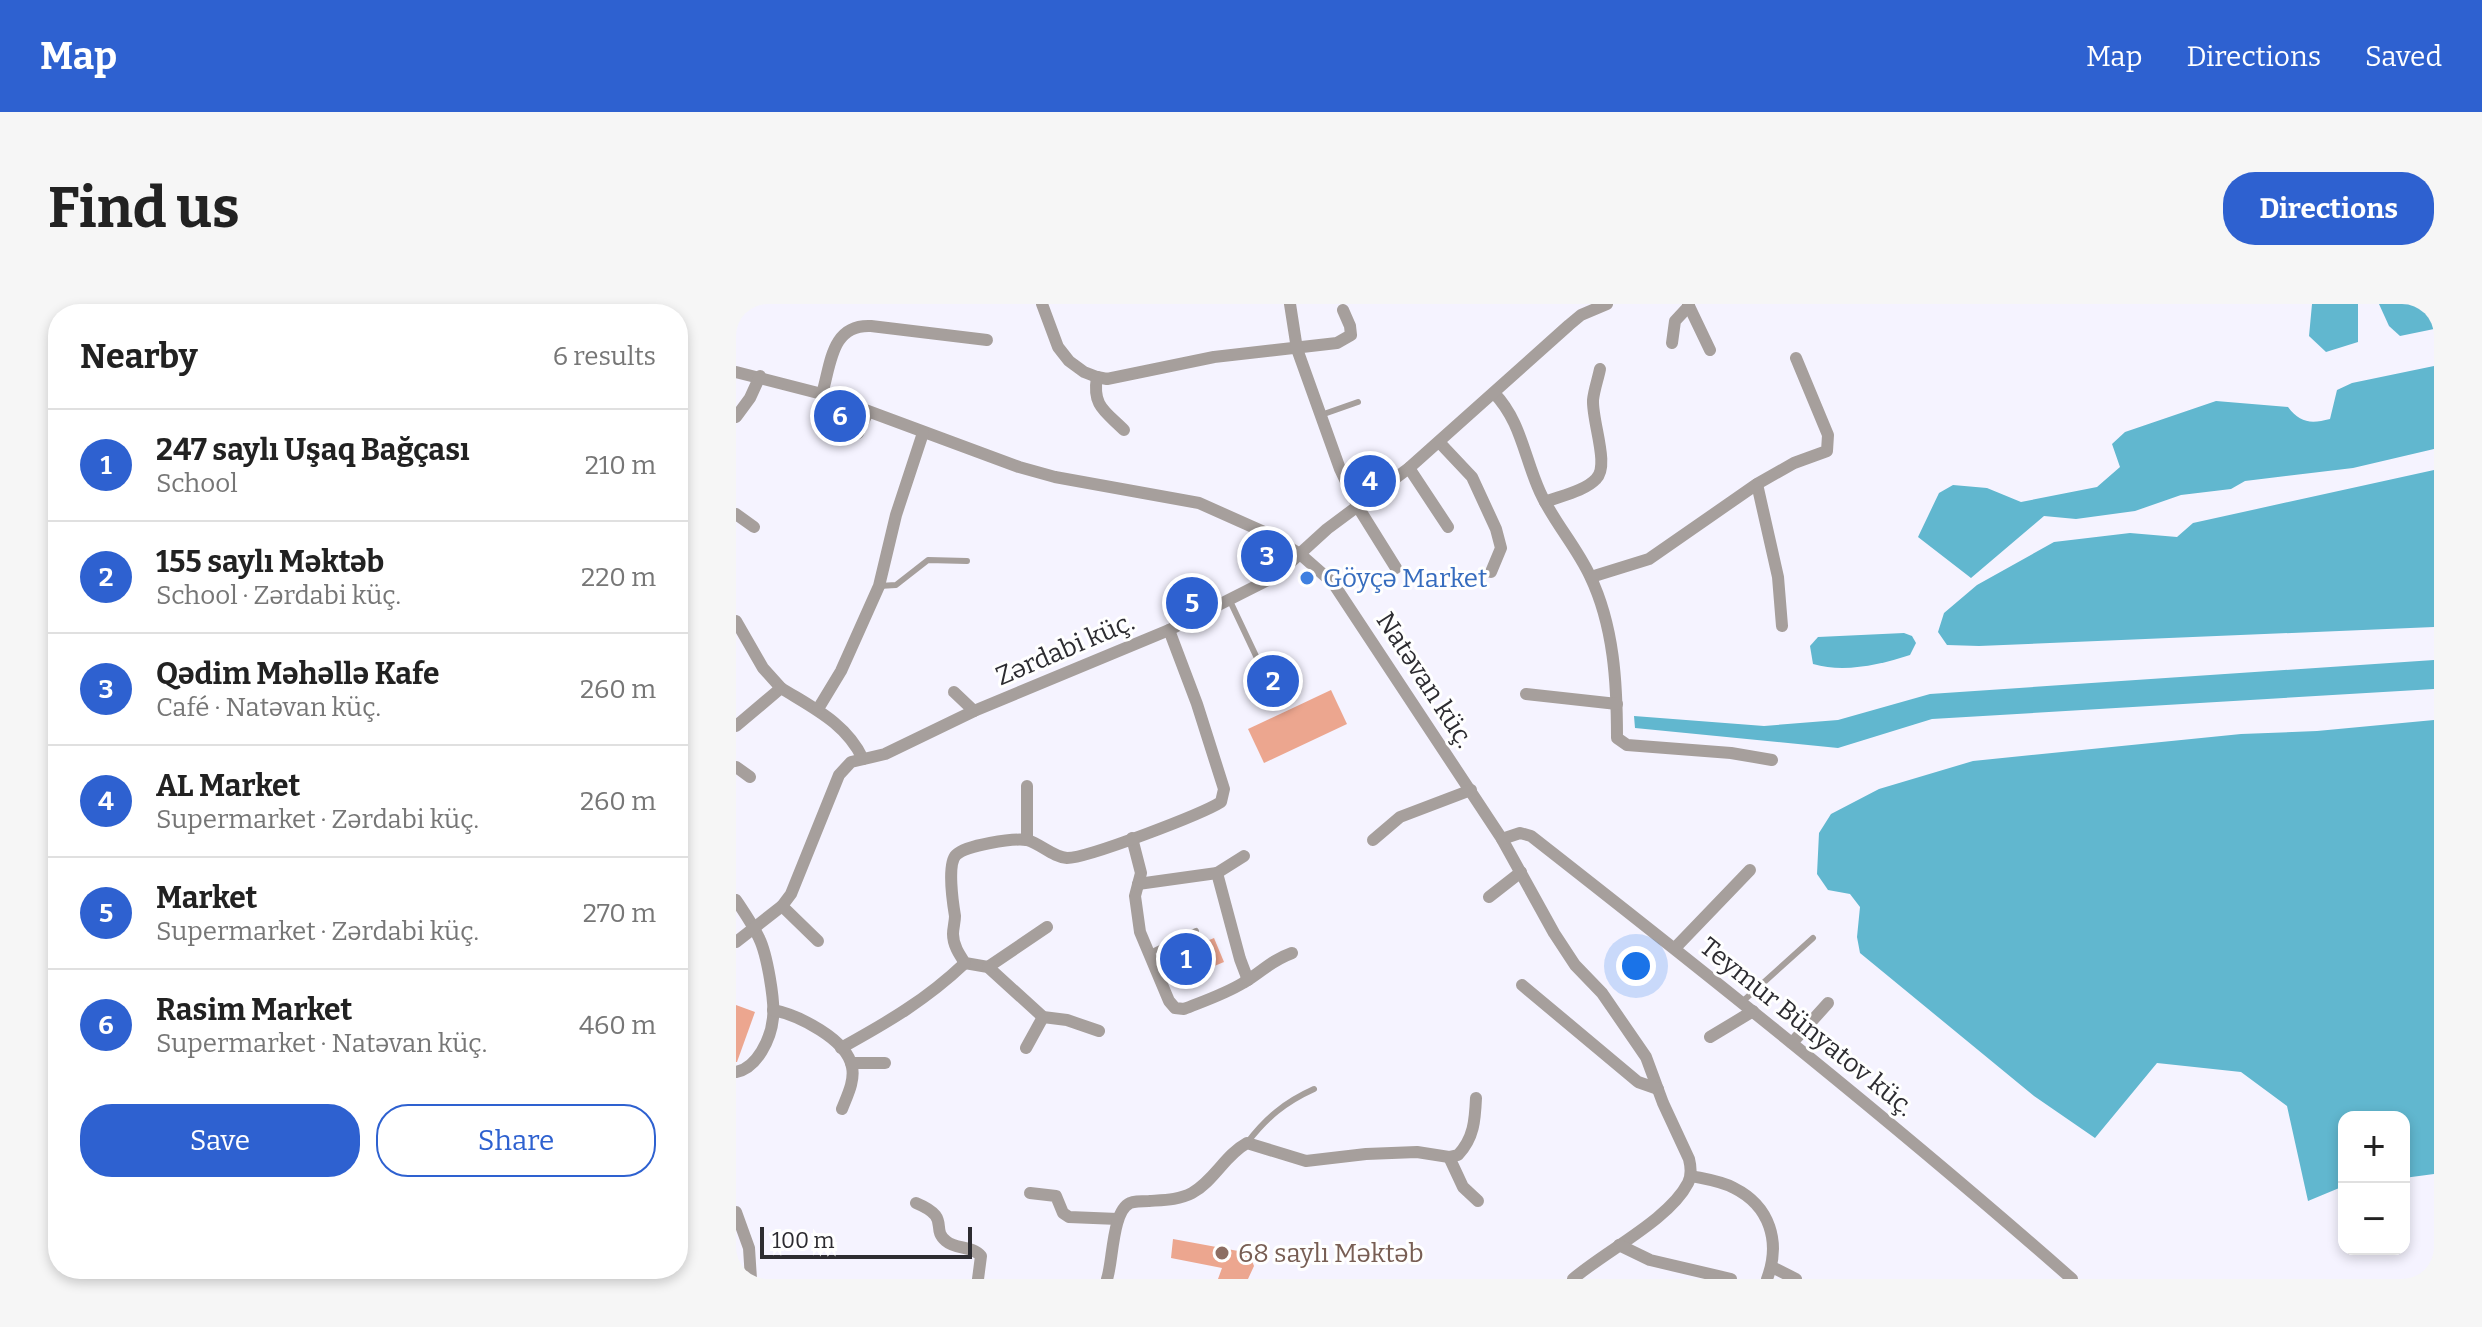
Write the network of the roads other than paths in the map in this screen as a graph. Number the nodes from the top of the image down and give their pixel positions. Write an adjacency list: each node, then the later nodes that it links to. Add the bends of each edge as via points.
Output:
1 (1042, 304): 15 (street, via 1058,347 1069,361)
2 (1290, 304): 9 (street)
3 (1607, 304): 6 (street, Zərdabi küç.)
4 (1689, 305): 8 (street, via 1675,321); 10 (street)
5 (1343, 310): 9 (street, via 1350,326 1347,339)
6 (1580, 310): 16 (street, Zərdabi küç.)
7 (987, 340): 17 (street, via 852,327 838,340)
8 (1672, 343)
9 (1297, 349): 15 (street); 20 (street)
10 (1710, 350)
11 (1796, 358): 27 (street, via 1828,435 1827,451)
12 (1600, 369): 28 (street, via 1593,424 1601,473 1595,482)
13 (736, 372): 14 (street, Natəvan küç.)
14 (760, 376): 17 (street, Natəvan küç.); 21 (street)
15 (1097, 377): 22 (street, via 1098,404)
16 (1494, 393): 25 (street, Zərdabi küç.); 28 (street, via 1513,417)
17 (822, 394): 19 (street, Natəvan küç.)
18 (1358, 402): 20 (lane)
19 (868, 412): 23 (street); 24 (street, Natəvan küç.)
20 (1321, 415): 29 (street)
21 (736, 417)
22 (1124, 430)
23 (858, 433)
24 (923, 433): 33 (street, Natəvan küç., via 1055,477 1199,503); 38 (street)
25 (1439, 442): 26 (street, Zərdabi küç.); 36 (street, via 1472,477 1496,529 1501,548)
26 (1409, 468): 29 (street, Zərdabi küç.); 32 (street)
27 (1757, 484): 37 (street, via 1649,559); 41 (street, via 1778,577)
28 (1545, 502): 37 (street)
29 (1358, 507): 33 (street, Zərdabi küç.); 35 (street)
30 (736, 514): 31 (street)
31 (754, 527)
32 (1448, 527)
33 (1300, 554): 39 (street, Zərdabi küç.); 56 (street, Natəvan küç., via 1342,592)
34 (967, 561): 38 (lane, via 928,560 896,585)
35 (1396, 568)
36 (1491, 572)
37 (1591, 577): 47 (street, via 1613,655)
38 (879, 586): 48 (street)
39 (1230, 601): 42 (street, Zərdabi küç.); 45 (lane)
40 (736, 621): 43 (street)
41 (1782, 626)
42 (1169, 630): 49 (street, Zərdabi küç.); 57 (street, via 1224,796 1216,806)
43 (781, 688): 48 (street); 50 (street)
44 (954, 692): 49 (street)
45 (1273, 692)
46 (1526, 694): 47 (street)
47 (1617, 704): 52 (street, via 1617,738 1627,745)
48 (818, 709): 51 (street, via 850,737)
49 (974, 711): 51 (street, Zərdabi küç., via 885,754)
50 (736, 726)
51 (863, 759): 68 (street, Zərdabi küç., via 851,762 839,775)
52 (1772, 760)
53 (736, 767): 54 (street)
54 (750, 777)
55 (1027, 786): 59 (street)
56 (1471, 790): 58 (street, Natəvan küç.); 60 (street, via 1400,817)
57 (1132, 838): 59 (street, via 1066,858); 65 (street, via 1141,873)
58 (1502, 839): 63 (street, Natəvan küç.); 75 (street, Teymur Bünyatov küç., via 1520,833 1531,836)
59 (1027, 840): 78 (street, via 998,840 956,854 953,936)
60 (1373, 840)
61 (1244, 856): 64 (street)
62 (1750, 870): 75 (street)
63 (1521, 872): 66 (street); 95 (street, Natəvan küç., via 1575,965 1602,993 1646,1057)
64 (1217, 873): 65 (street); 80 (street)
65 (1138, 884): 77 (street, via 1135,911)
66 (1489, 897)
67 (736, 900): 70 (street)
68 (782, 906): 70 (street, Zərdabi küç.); 73 (street)
69 (1047, 927): 79 (street)
70 (754, 929): 74 (street, Zərdabi küç.); 84 (street)
71 (1196, 931): 77 (lane)
72 (1813, 938): 83 (lane)
73 (818, 941)
74 (736, 942)
75 (1675, 948): 83 (street, Teymur Bünyatov küç.)
76 (1292, 953): 80 (street)
77 (1148, 954): 80 (street, via 1175,1008 1184,1009)
78 (965, 963): 79 (street); 89 (street, via 903,1014)
79 (988, 967): 85 (street)
80 (1248, 980)
81 (1522, 985): 95 (street, via 1638,1082)
82 (1828, 1003): 88 (street)
83 (1748, 1006): 87 (street); 88 (street, Teymur Bünyatov küç.)
84 (773, 1010): 89 (street, via 807,1021); 93 (street, via 759,1055)
85 (1043, 1017): 86 (street); 90 (street)
86 (1099, 1031)
87 (1710, 1037)
88 (1792, 1043): 114 (street, Teymur Bünyatov küç.)
89 (841, 1048): 91 (street)
90 (1026, 1048)
91 (851, 1063): 92 (street); 97 (street, via 851,1084)
92 (885, 1063)
93 (736, 1072)
94 (1314, 1089): 98 (lane, via 1279,1108)
95 (1658, 1089): 100 (street, Natəvan küç., via 1689,1159)
96 (1476, 1098): 99 (street, via 1471,1137 1458,1155)
97 (842, 1109)
98 (1247, 1143): 99 (street, via 1306,1161 1417,1152); 105 (street, via 1190,1194 1130,1203)
99 (1449, 1157): 102 (street, via 1463,1187)
100 (1691, 1176): 106 (street, via 1665,1209); 107 (street, via 1731,1186 1762,1211 1774,1243)
101 (1030, 1193): 105 (street, via 1056,1196 1069,1217)
102 (1478, 1201)
103 (916, 1203): 109 (street, via 937,1216 948,1244 977,1251)
104 (736, 1212): 108 (street, via 749,1248)
105 (1118, 1219): 110 (street)
106 (1619, 1245): 111 (street); 112 (street, via 1650,1260)
107 (1770, 1273): 113 (street)
108 (751, 1279)
109 (978, 1279)
110 (1107, 1279)
111 (1573, 1279)
112 (1731, 1279)
113 (1796, 1279)
114 (2072, 1279)

